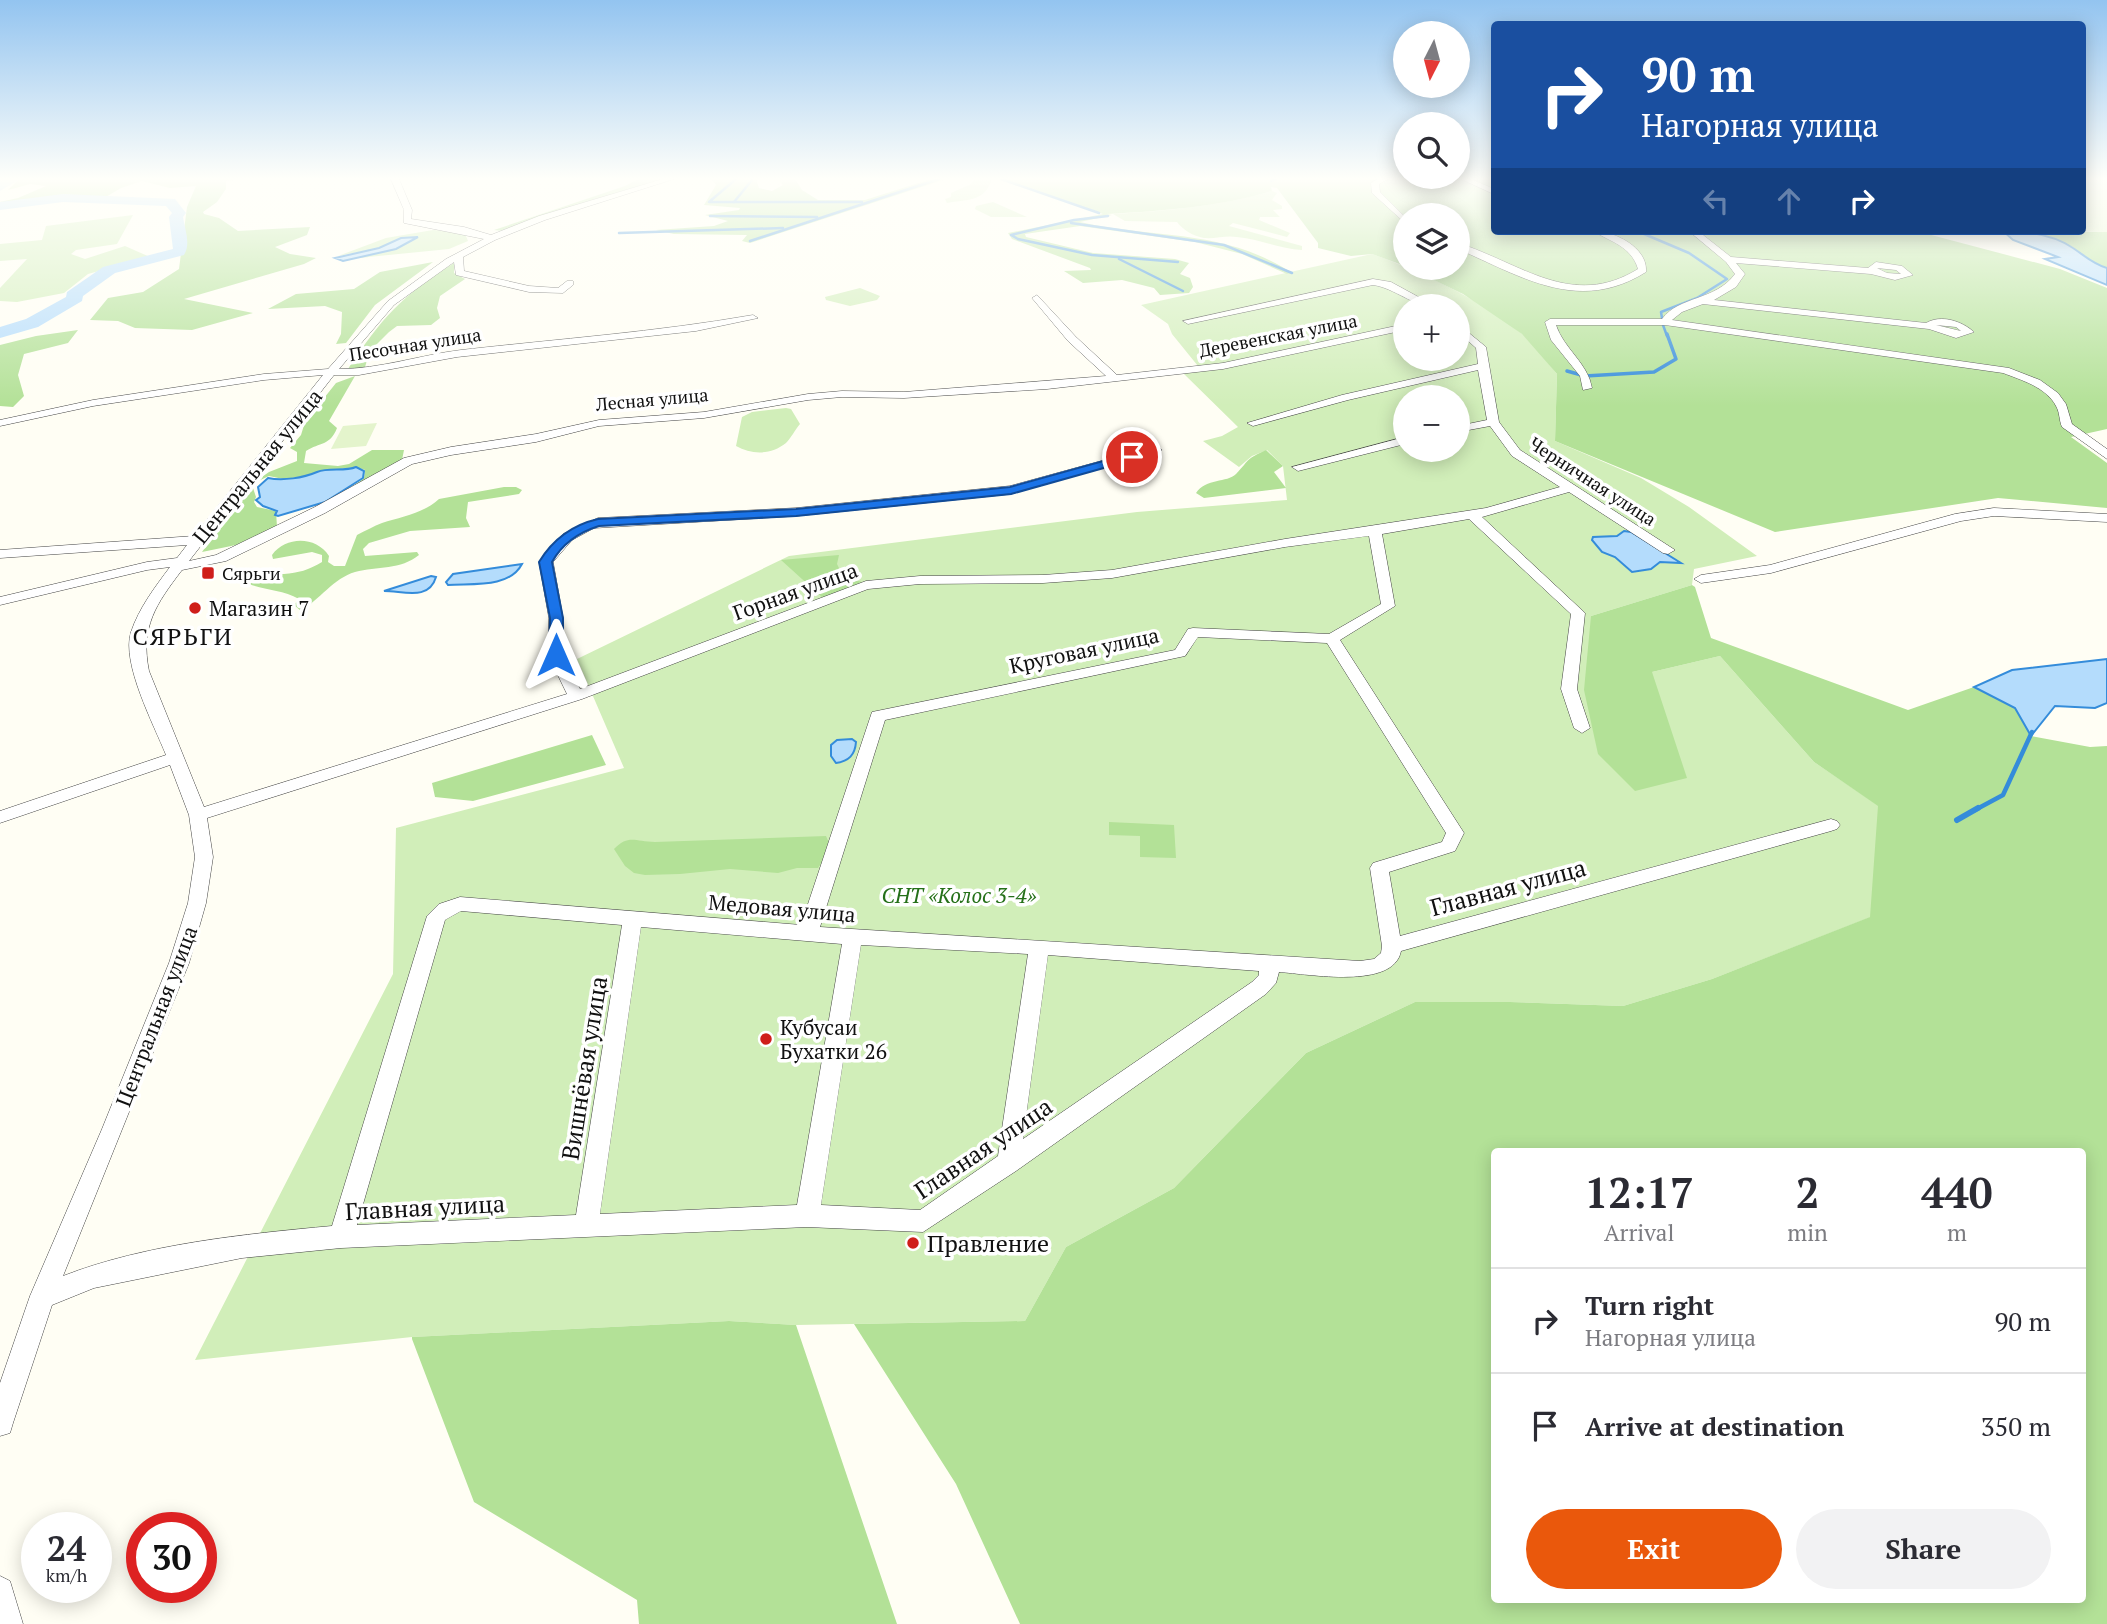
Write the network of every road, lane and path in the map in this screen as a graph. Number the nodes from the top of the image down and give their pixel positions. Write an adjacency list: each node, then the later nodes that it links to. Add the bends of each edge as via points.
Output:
1 (459, 255): 7 (street, via 458,273 529,289 560,291); 18 (street, Центральная улица, via 391,303)
2 (1479, 255): 3 (street, via 1541,281 1590,290 1630,281 1643,270)
3 (1636, 255)
4 (1723, 255): 5 (street)
5 (1729, 260): 6 (street); 10 (street, via 1740,274 1737,280)
6 (1873, 271)
7 (570, 283)
8 (1407, 294): 12 (street, via 1373,282)
9 (1037, 298): 19 (street)
10 (1706, 302): 13 (street, via 1678,309); 14 (street)
11 (753, 318): 18 (street, Песочная улица)
12 (1188, 321)
13 (1662, 322): 20 (street, via 1550,322 1556,340 1585,376); 27 (street, via 2005,370 2050,391 2067,416 2066,425)
14 (1930, 326)
15 (1393, 330): 19 (street, Деревенская улица, via 1249,362)
16 (1470, 337): 17 (street, Черничная улица, via 1485,354)
17 (1483, 366): 21 (street, Черничная улица); 23 (street)
18 (332, 372): 22 (street, Песочная улица, via 160,392); 33 (street, Центральная улица)
19 (1113, 377): 36 (street, Лесная улица, via 944,393 808,397 704,415 599,422 536,438 451,451 408,461 221,558)
20 (1587, 387)
21 (1493, 422): 24 (street); 29 (street, Черничная улица, via 1516,453)
22 (0, 423)
23 (1253, 424)
24 (1470, 427)
25 (1393, 444): 28 (street)
26 (1156, 450): 40 (street, via 1011,490 796,512 598,522 581,527 554,548 546,562 556,618 556,655)
27 (2107, 455)
28 (1298, 467)
29 (1569, 488): 30 (street, Горная улица); 34 (street, Черничная улица)
30 (1472, 515): 32 (street, Горная улица); 41 (street, via 1578,613 1569,689)
31 (2107, 518): 37 (street, via 1994,512 1960,517 1771,569)
32 (1375, 531): 39 (street, via 1388,606); 40 (street, Горная улица, via 1112,574 866,585)
33 (197, 540): 35 (street); 36 (street, Центральная улица)
34 (1668, 550)
35 (0, 554)
36 (178, 564): 38 (street, Лесная улица, via 147,566); 42 (street, Центральная улица, via 144,617 137,650)
37 (1701, 579)
38 (0, 601)
39 (1332, 639): 47 (street, Круговая улица, via 1193,632 1180,653 878,716); 49 (street, via 1455,833 1449,846 1379,868)
40 (576, 696): 43 (street, Горная улица)
41 (1581, 729)
42 (176, 757): 43 (street, Центральная улица); 44 (street)
43 (198, 815): 56 (street, Центральная улица, via 204,857 197,904 179,963)
44 (0, 817)
45 (1831, 825): 49 (street, Главная улица)
46 (633, 918): 47 (street, Медовая улица); 54 (street, Вишнёвая улица); 55 (street, Медовая улица, via 460,904 437,916)
47 (808, 933): 48 (street, Медовая улица)
48 (853, 937): 50 (street, Медовая улица); 53 (street)
49 (1392, 946): 51 (street, Главная улица, via 1390,957 1379,966 1360,969)
50 (1039, 947): 51 (street, Медовая улица); 52 (street)
51 (1269, 964): 52 (street, Главная улица, via 1269,977 1259,988)
52 (1008, 1164): 53 (street, Главная улица, via 923,1221)
53 (807, 1216): 54 (street, Главная улица)
54 (586, 1226): 55 (street, Главная улица)
55 (341, 1237): 56 (street, Главная улица, via 242,1246 94,1276)
56 (42, 1296): 57 (street, Центральная улица)
57 (0, 1423)
58 (0, 1591): 59 (street)
59 (8, 1624)

